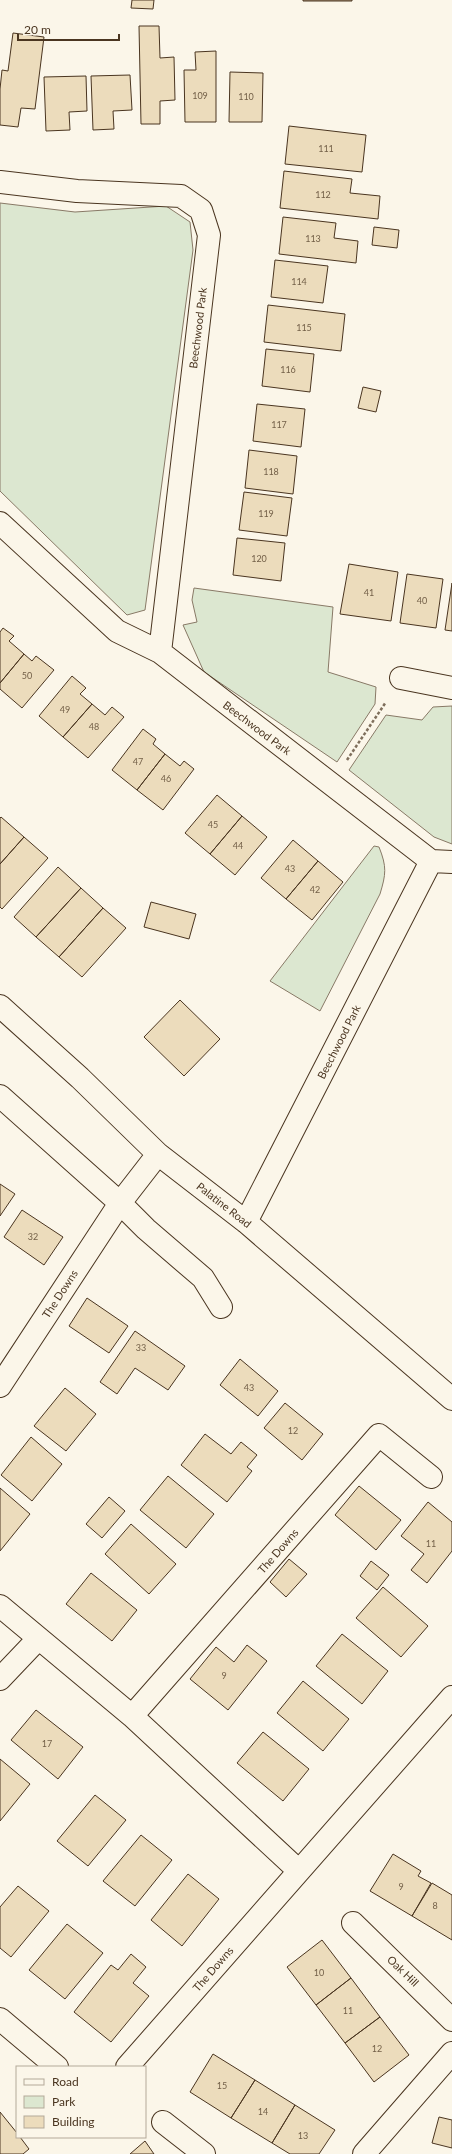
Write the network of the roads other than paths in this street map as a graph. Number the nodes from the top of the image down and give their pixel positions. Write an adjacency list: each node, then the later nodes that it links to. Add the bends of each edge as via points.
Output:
1 (0, 182): 3 (street, Beechwood Park, via 77,191 182,196 201,210 209,234)
2 (0, 523): 3 (street, Beechwood Park, via 118,631)
3 (160, 652): 6 (street, Beechwood Park)
4 (401, 678): 5 (street)
5 (452, 688)
6 (431, 861): 7 (street); 12 (street, Beechwood Park)
7 (452, 862)
8 (0, 1006): 10 (street, Palatine Road, via 80,1078)
9 (0, 1096): 11 (street)
10 (158, 1154): 11 (street, The Downs); 12 (street, Palatine Road)
11 (120, 1203): 13 (street, via 203,1278); 14 (street, The Downs)
12 (246, 1222): 15 (street, Palatine Road)
13 (221, 1307)
14 (0, 1386)
15 (452, 1399)
16 (431, 1477): 21 (street, The Downs, via 379,1435)
17 (0, 1606): 18 (street)
18 (38, 1640): 19 (street); 21 (street)
19 (0, 1679)
20 (452, 1697): 22 (street, The Downs)
21 (132, 1716): 22 (street)
22 (299, 1871): 28 (street, The Downs)
23 (353, 1923): 25 (street, Oak Hill)
24 (0, 2019): 27 (street)
25 (452, 2020)
26 (452, 2053): 31 (street)
27 (56, 2066)
28 (128, 2066)
29 (163, 2122): 30 (street)
30 (204, 2154)
31 (364, 2154)

